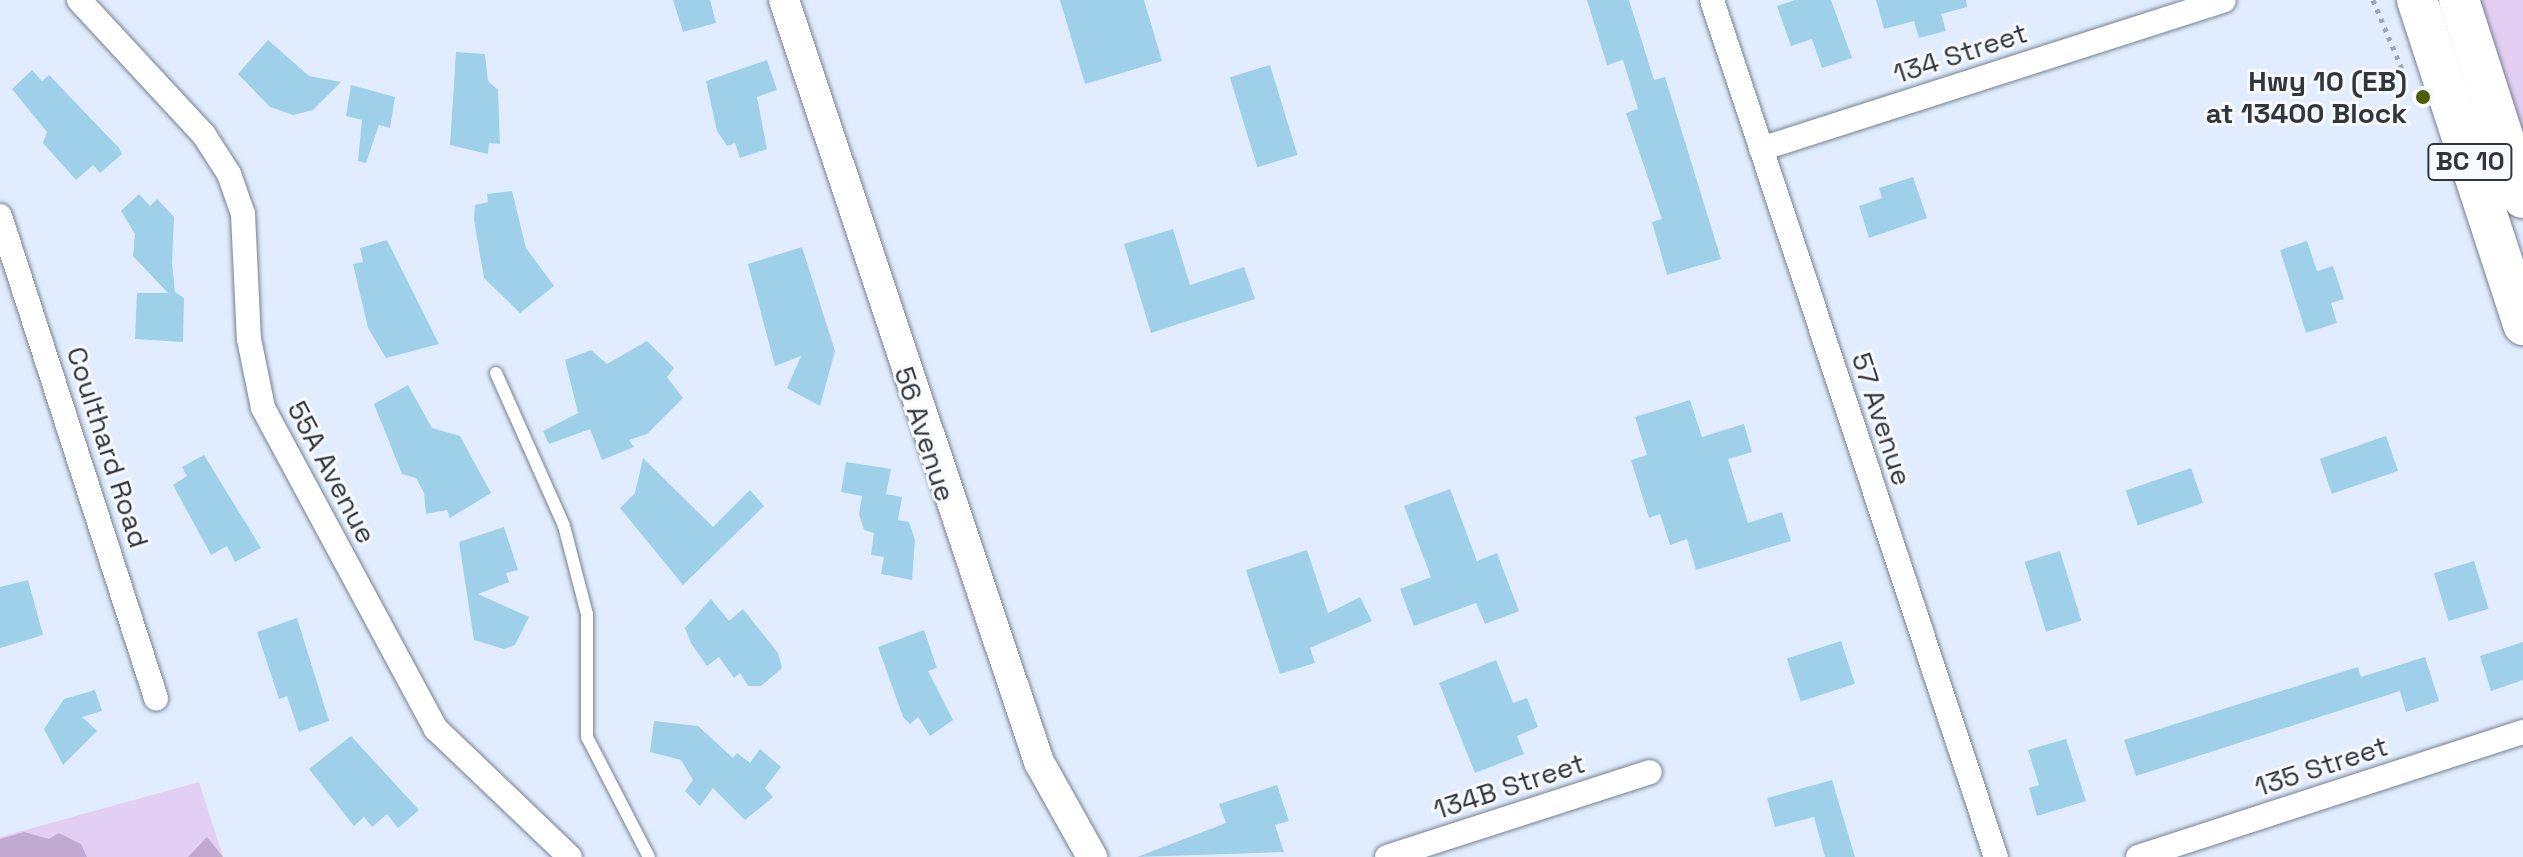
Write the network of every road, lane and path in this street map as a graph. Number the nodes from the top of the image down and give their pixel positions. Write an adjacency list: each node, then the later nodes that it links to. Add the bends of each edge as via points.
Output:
1 (79, 0): 17 (street, 55A Avenue, via 204,135 229,174 243,214 249,339 263,408 436,729)
2 (784, 0): 19 (street, 56 Avenue, via 1039,762)
3 (1712, 0): 9 (street, 57 Avenue)
4 (2224, 0): 9 (street, 134 Street)
5 (2373, 0): 8 (path)
6 (2417, 0): 12 (highway, BC 10)
7 (2459, 0): 10 (highway, BC 10)
8 (2410, 87)
9 (1761, 149): 21 (street, 57 Avenue)
10 (2523, 198)
11 (0, 216): 14 (street, Coulthard Road)
12 (2523, 325)
13 (496, 373): 18 (lane, via 564,526 587,614 587,737)
14 (156, 698)
15 (2523, 732): 22 (street, 135 Street)
16 (1650, 772): 20 (street, 134B Street)
17 (570, 857)
18 (649, 857)
19 (1092, 857)
20 (1387, 857)
21 (1996, 857)
22 (2138, 857)

